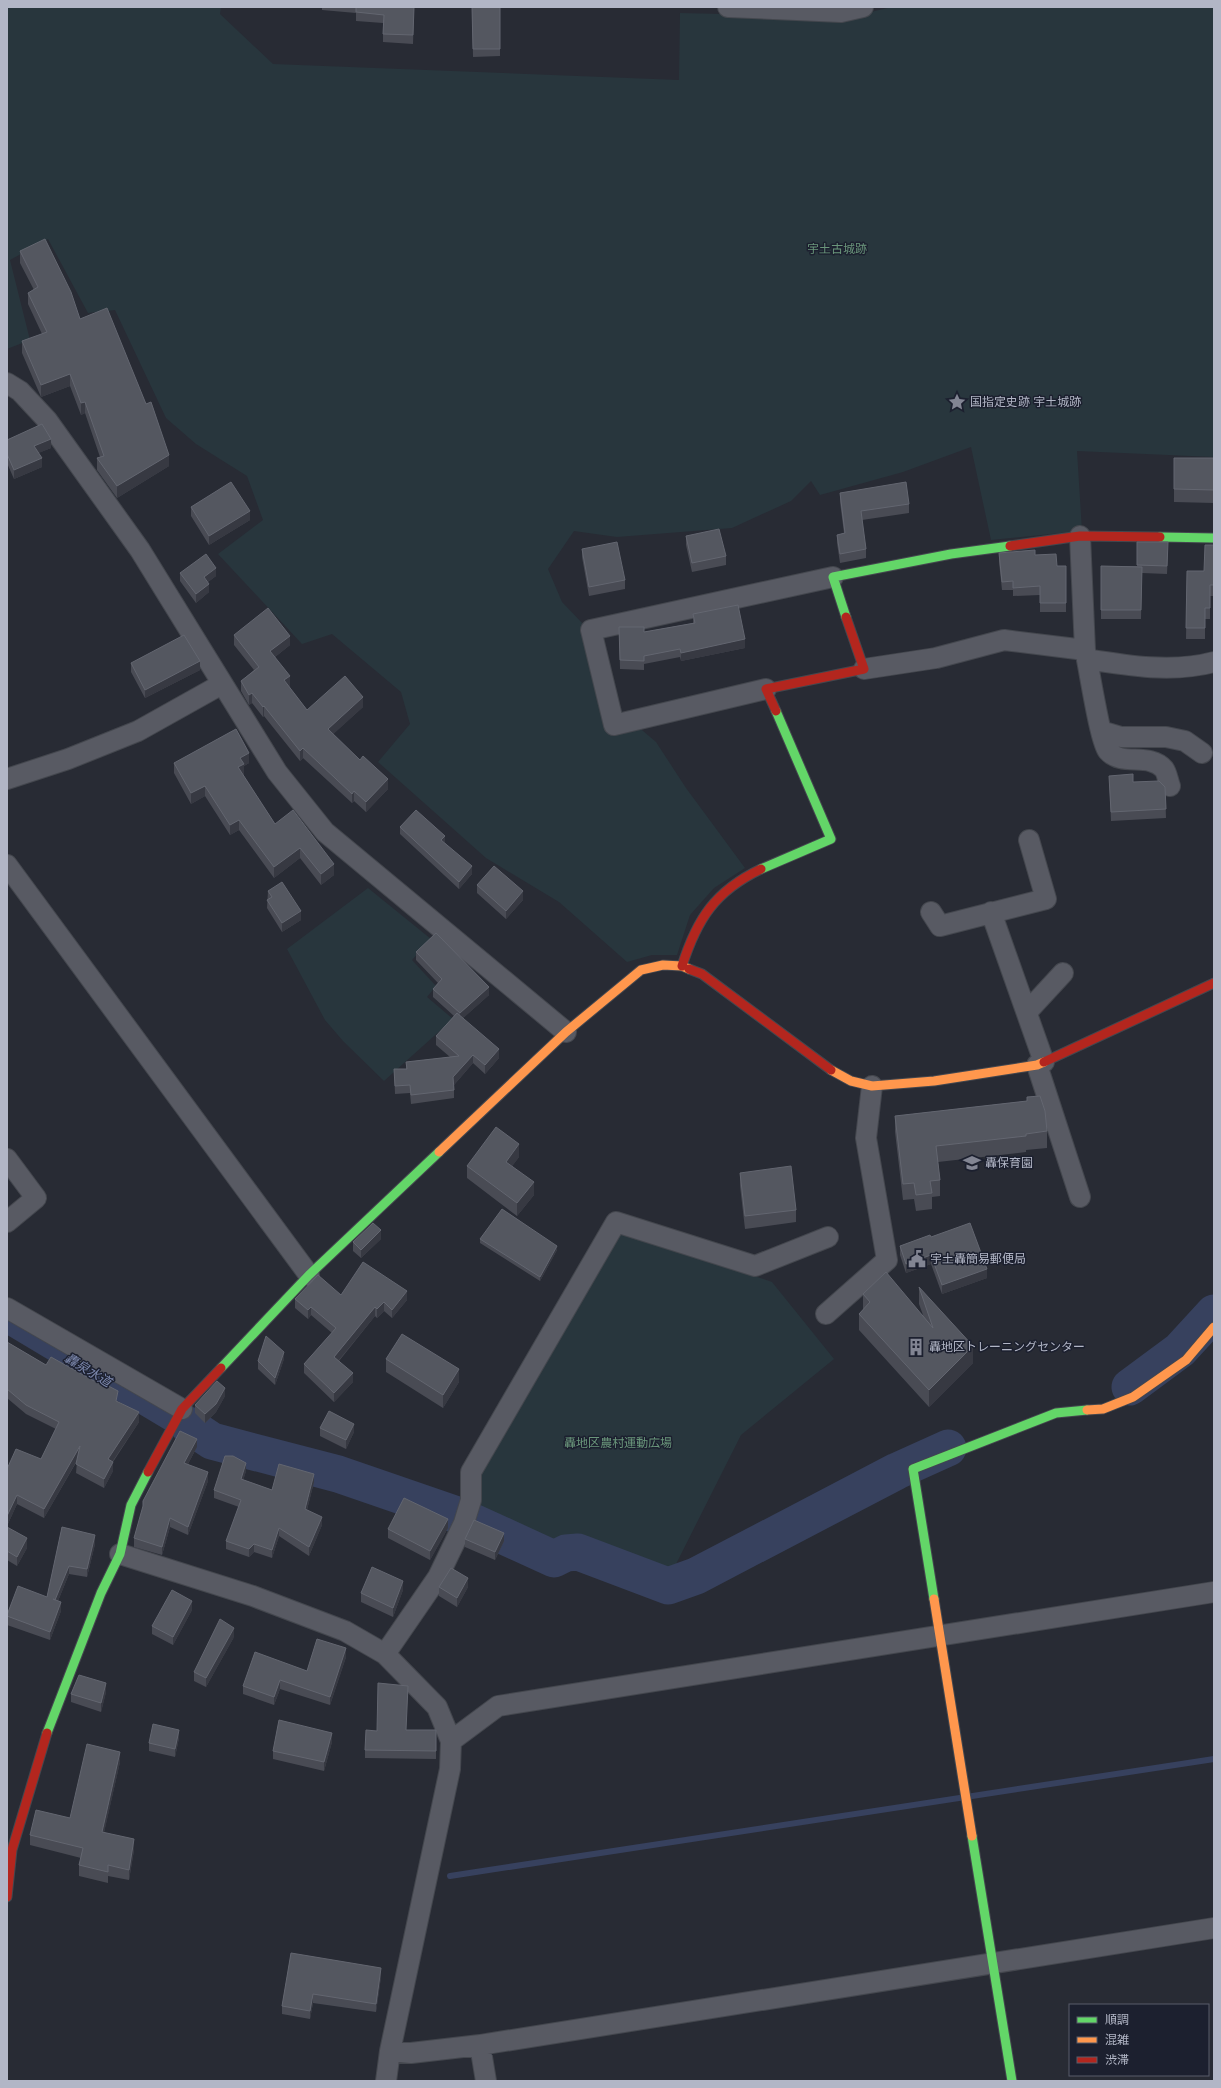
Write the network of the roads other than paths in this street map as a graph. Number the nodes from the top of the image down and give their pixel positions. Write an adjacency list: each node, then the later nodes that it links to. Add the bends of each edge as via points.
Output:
1 (728, 7): 2 (street, via 841,12)
2 (863, 7)
3 (7, 383): 10 (street, via 20,391 48,420 140,550)
4 (1080, 536): 5 (street); 6 (street, via 951,554); 7 (street)
5 (1214, 538)
6 (833, 577): 9 (street); 11 (street, via 591,630 614,725)
7 (1086, 655): 8 (street, via 1124,665 1164,668 1197,667); 9 (street, via 1004,640 936,658); 12 (street)
8 (1214, 662)
9 (864, 669): 11 (street)
10 (222, 684): 14 (street, via 138,731 68,759); 24 (street, via 277,772 325,832)
11 (766, 689): 20 (street, via 831,839 747,874 716,899 696,928)
12 (1101, 731): 13 (street, via 1121,737 1166,737 1185,741); 15 (street, via 1107,750 1117,758 1151,760 1164,770)
13 (1202, 753)
14 (7, 779)
15 (1170, 786)
16 (1029, 840): 19 (street, via 1046,899)
17 (7, 865): 31 (street)
18 (931, 912): 19 (street, via 940,926)
19 (991, 912): 23 (street)
20 (682, 966): 24 (street, via 663,965 640,970); 26 (street, via 702,974 834,1072)
21 (1063, 973): 23 (street)
22 (1214, 983): 25 (street)
23 (1027, 1012): 25 (street)
24 (566, 1032): 31 (street)
25 (1041, 1064): 26 (street, via 934,1081); 28 (street)
26 (872, 1086): 33 (street, via 866,1138 887,1260)
27 (7, 1159): 29 (street, via 36,1198)
28 (1080, 1197)
29 (7, 1222)
30 (828, 1237): 39 (street, via 755,1266 616,1222 471,1472 471,1500 464,1523 438,1577)
31 (309, 1275): 35 (street)
32 (7, 1308): 35 (street)
33 (826, 1314)
34 (1214, 1327): 38 (street, via 1186,1360 1133,1397 1103,1409 1056,1413 913,1469)
35 (182, 1409): 36 (street, via 131,1505)
36 (120, 1554): 39 (street, via 267,1601 345,1631); 41 (street, via 101,1593 49,1725)
37 (1214, 1592): 38 (street)
38 (939, 1637): 40 (street, via 498,1706); 44 (street)
39 (385, 1654): 40 (street, via 437,1707)
40 (451, 1741): 46 (street, via 450,1769)
41 (10, 1852): 42 (street)
42 (7, 1896)
43 (1214, 1928): 44 (street)
44 (993, 1962): 45 (street); 49 (street)
45 (480, 2045): 46 (street, via 411,2053); 48 (street)
46 (390, 2051): 47 (street)
47 (386, 2081)
48 (486, 2081)
49 (1012, 2081)

